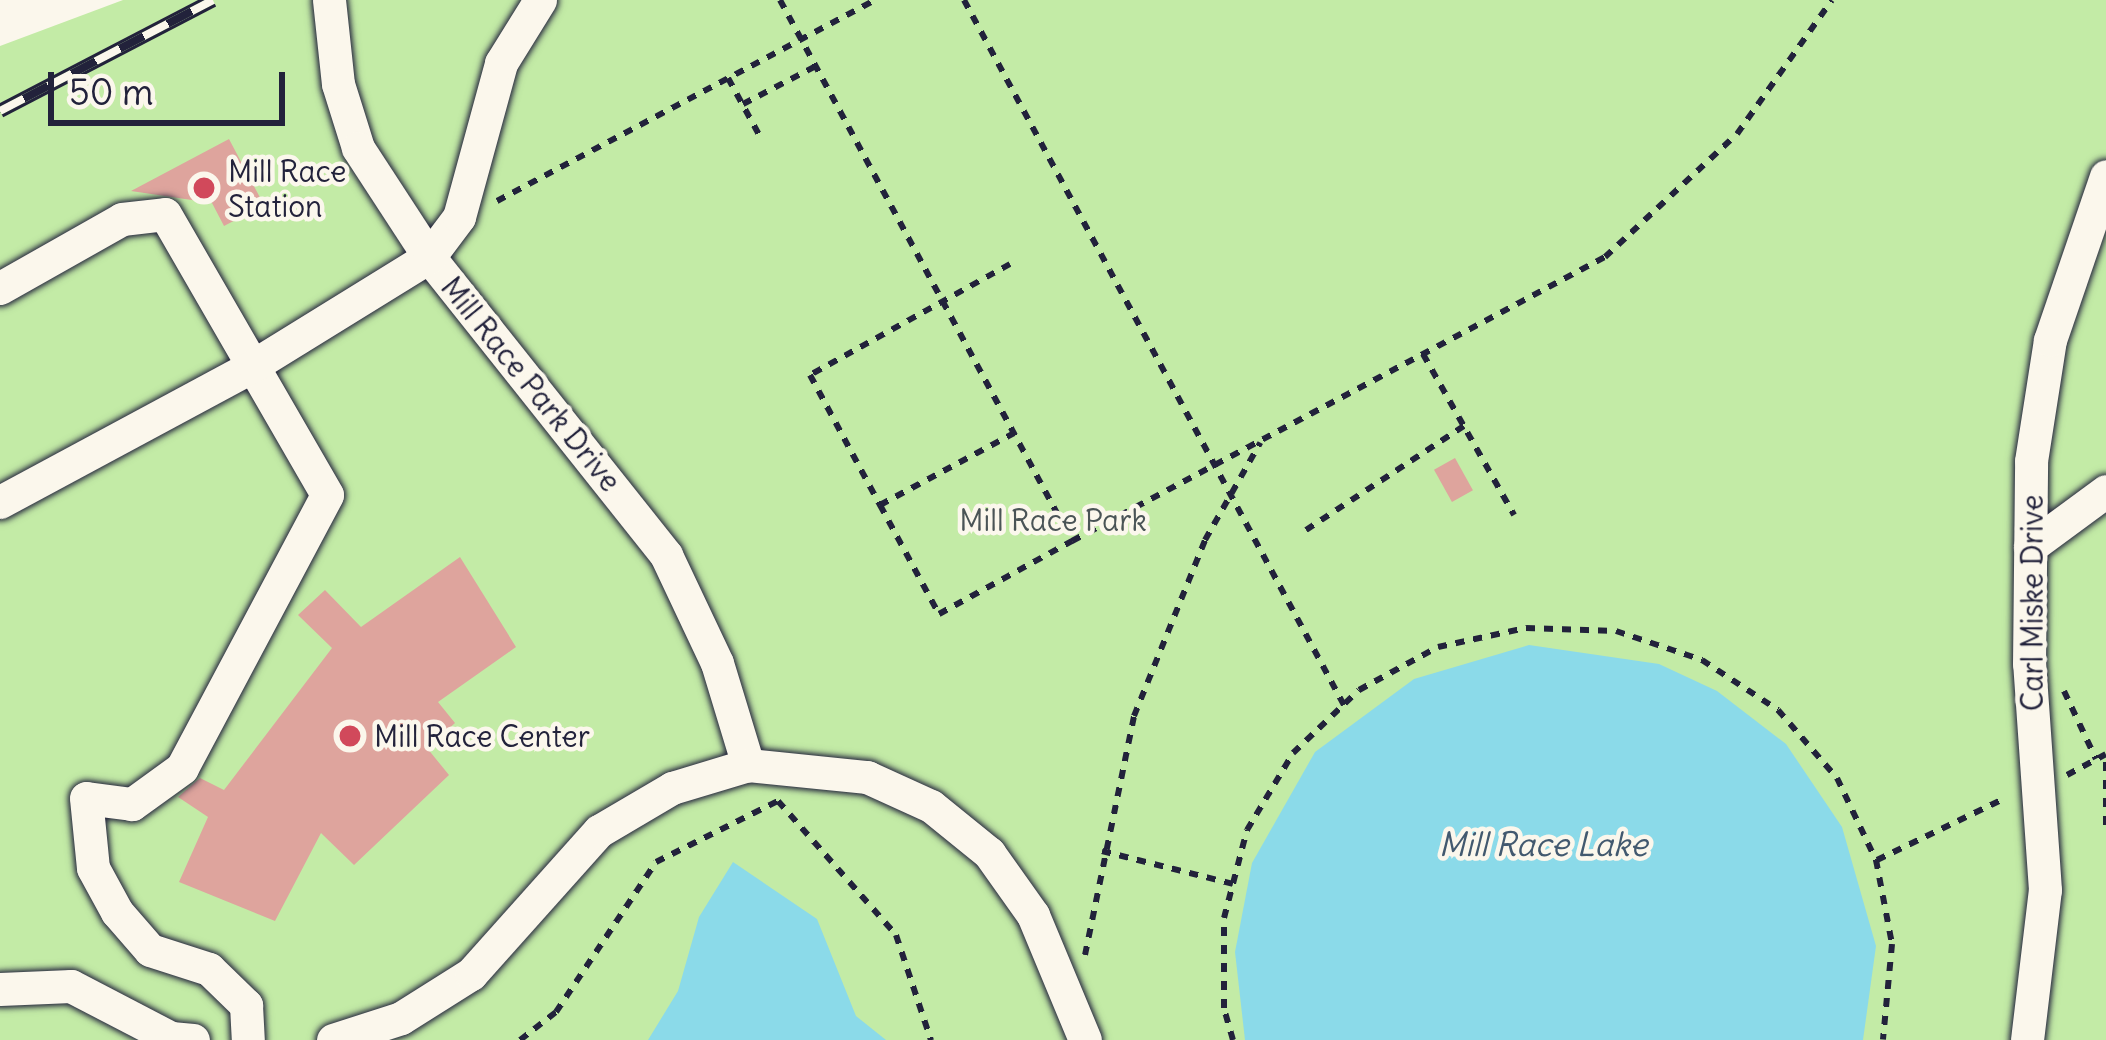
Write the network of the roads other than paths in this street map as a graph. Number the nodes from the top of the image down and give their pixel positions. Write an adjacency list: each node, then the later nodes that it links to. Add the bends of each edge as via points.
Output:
1 (329, 0): 4 (street, Mill Race Park Drive, via 338,84 358,148)
2 (540, 0): 4 (street, via 501,63 459,217)
3 (2106, 176): 9 (street, Carl Miske Drive, via 2050,340 2032,461)
4 (429, 257): 6 (street); 10 (street, Mill Race Park Drive, via 666,555 716,663)
5 (0, 288): 6 (street, via 122,219 165,214)
6 (254, 365): 8 (street); 14 (street, via 327,495 182,768 132,804 86,798 93,868 117,912 150,950 209,969 246,1005)
7 (2106, 491): 9 (street)
8 (0, 502)
9 (2030, 547): 16 (street, Carl Miske Drive, via 2045,890)
10 (748, 765): 12 (street, via 866,777 931,806 989,853 1033,915); 15 (street, via 672,788 599,831 471,974 400,1018)
11 (0, 988): 13 (street, via 70,986 171,1037)
12 (1080, 1032)
13 (193, 1040)
14 (248, 1040)
15 (333, 1040)
16 (2027, 1040)

